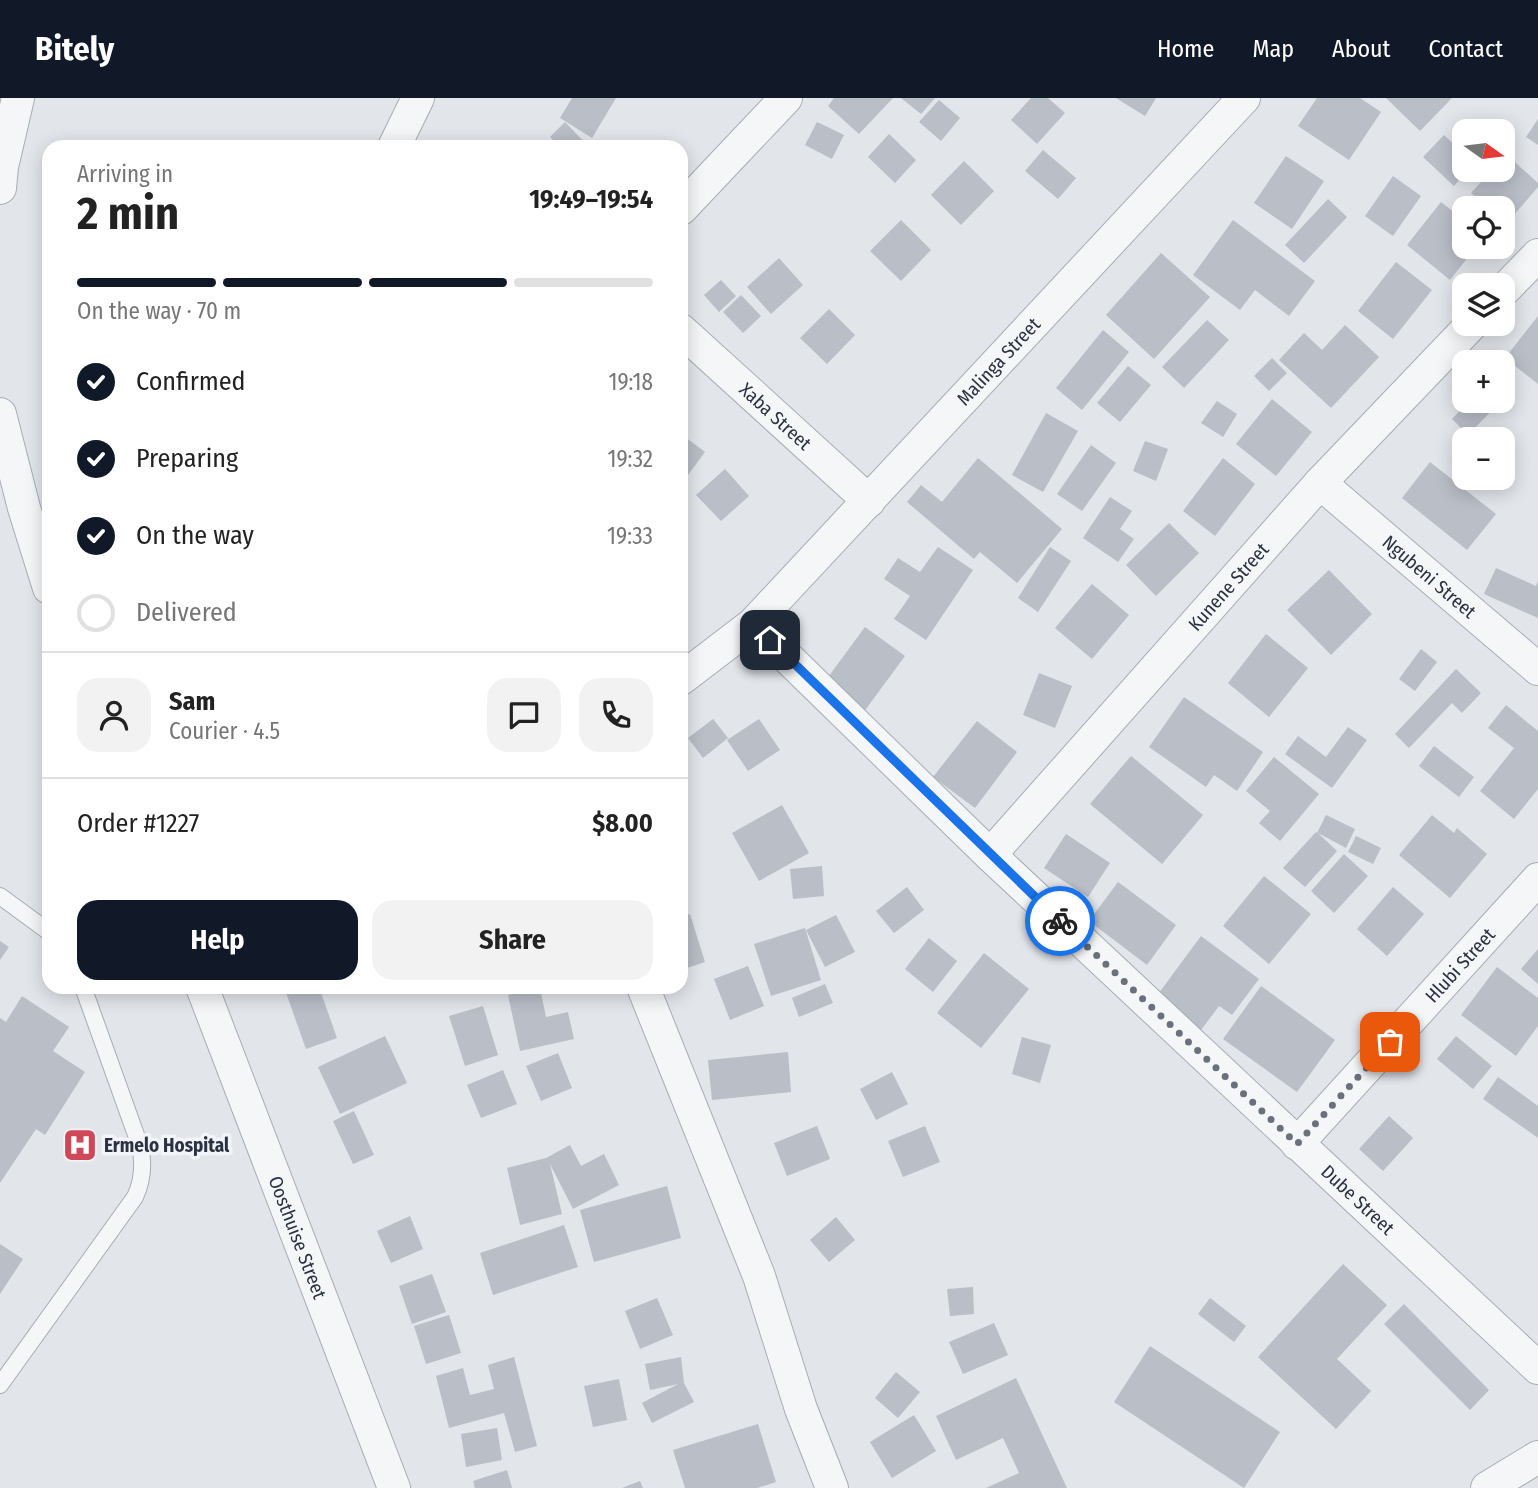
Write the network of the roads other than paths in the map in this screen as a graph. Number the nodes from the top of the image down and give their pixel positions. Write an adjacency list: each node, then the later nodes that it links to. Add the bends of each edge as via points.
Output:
1 (18, 98): 6 (street)
2 (418, 98): 5 (street)
3 (786, 98): 7 (street)
4 (1244, 98): 14 (street, Malinga Street)
5 (397, 140)
6 (0, 188)
7 (688, 202)
8 (1538, 255): 9 (street)
9 (1515, 279)
10 (688, 336): 14 (street, Xaba Street)
11 (1461, 336): 13 (street, Kunene Street)
12 (0, 414): 15 (street)
13 (1320, 483): 17 (street, Ngubeni Street); 19 (street, Kunene Street)
14 (869, 501): 16 (street, Malinga Street)
15 (42, 565)
16 (753, 624): 18 (street, Malinga Street); 19 (street, Dube Street)
17 (1538, 669)
18 (688, 674)
19 (990, 855): 26 (street, Dube Street)
20 (1538, 879): 26 (street, Hlubi Street)
21 (0, 897): 22 (lane)
22 (42, 927)
23 (86, 994): 28 (lane, via 140,1146 140,1186)
24 (205, 994): 30 (street, Oosthuise Street)
25 (646, 994): 31 (street, via 759,1276 801,1409)
26 (1297, 1144): 27 (street, Dube Street)
27 (1538, 1367)
28 (0, 1385)
29 (1538, 1457): 32 (street)
30 (394, 1488)
31 (832, 1488)
32 (1487, 1488)

